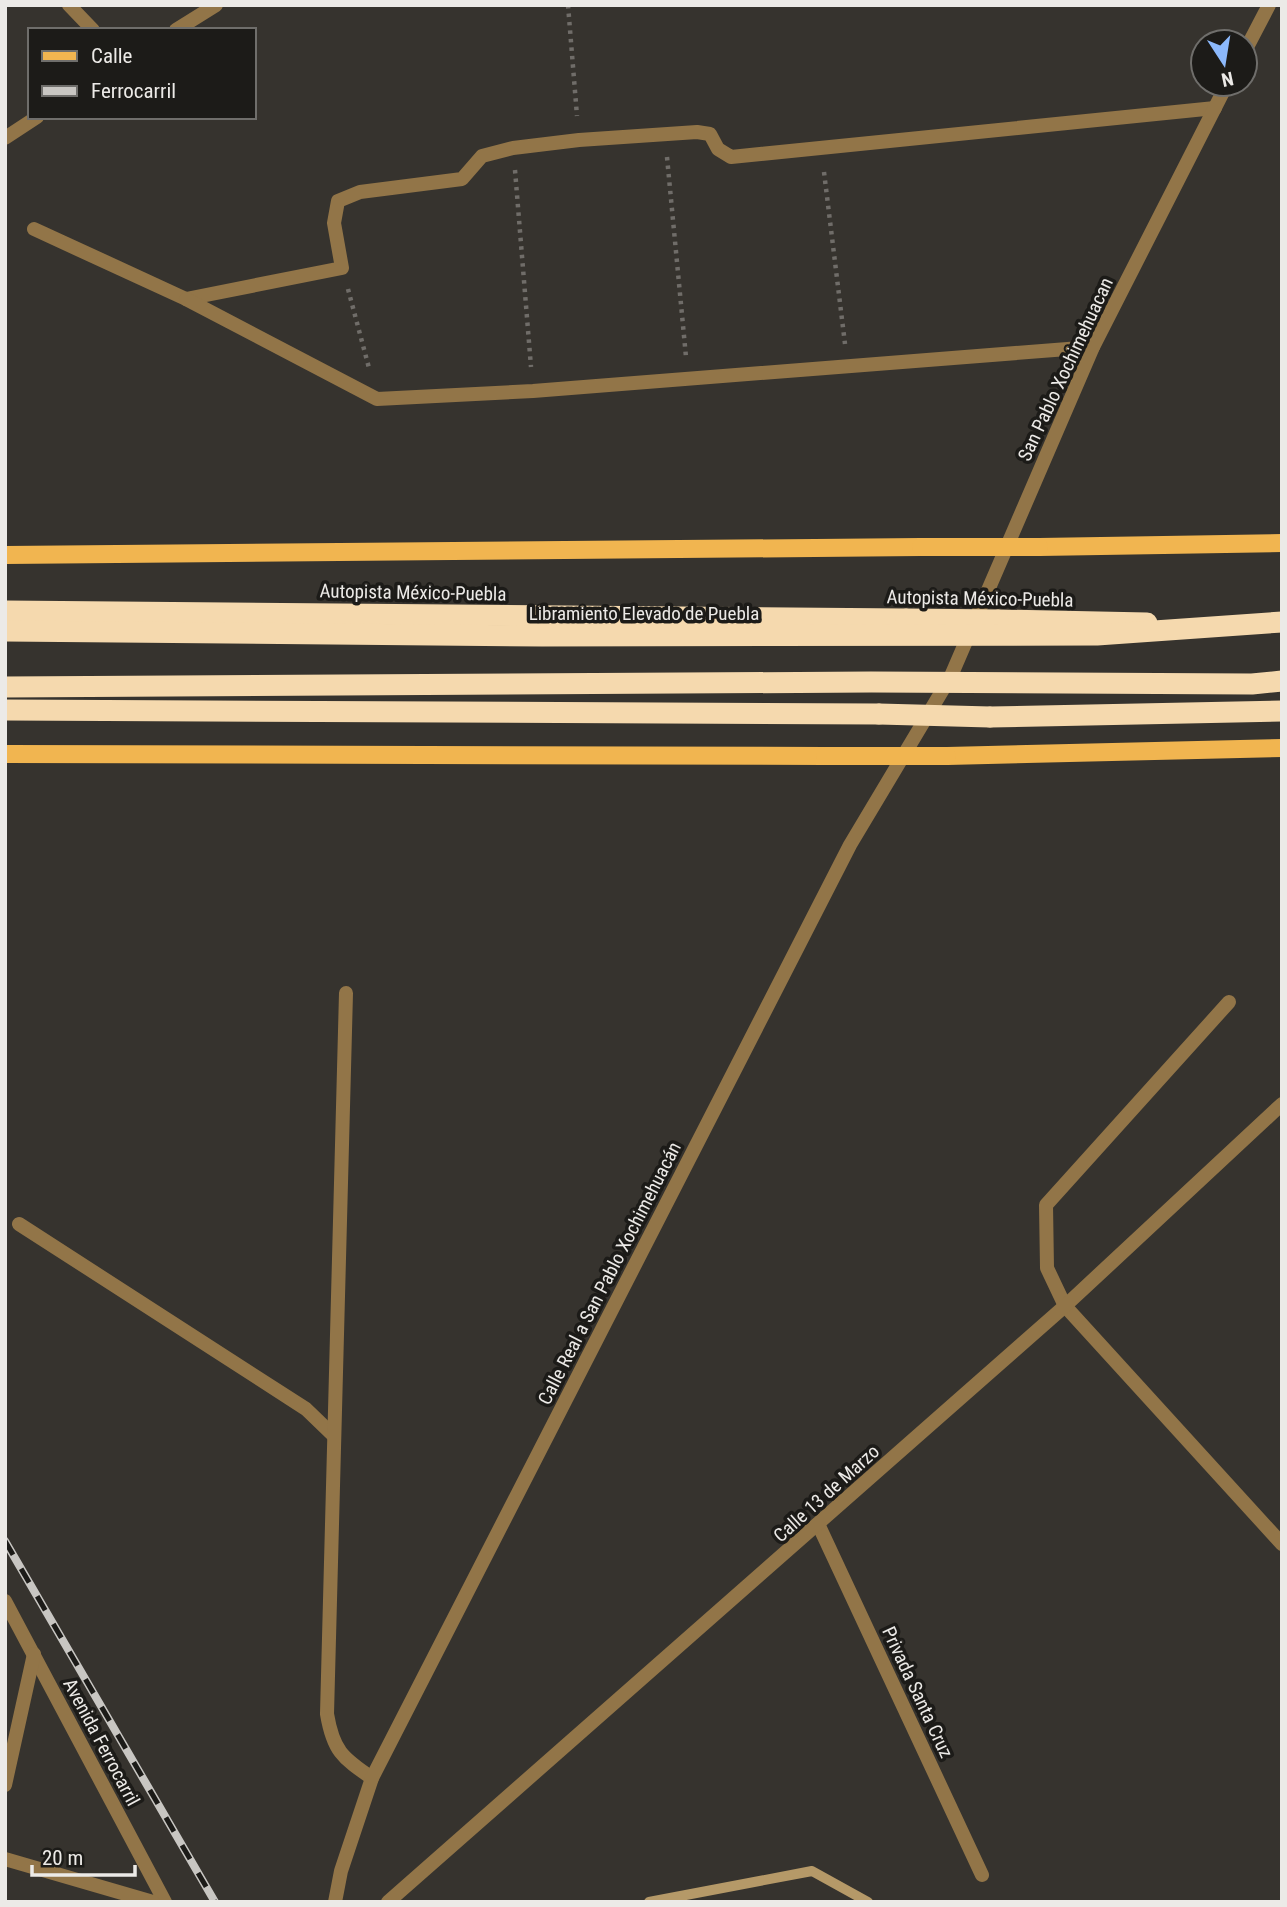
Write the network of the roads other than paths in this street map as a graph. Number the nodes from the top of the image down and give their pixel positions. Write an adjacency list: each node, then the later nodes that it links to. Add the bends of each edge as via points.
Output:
1 (69, 5): 4 (street)
2 (216, 5): 5 (street)
3 (1269, 5): 6 (street)
4 (91, 28)
5 (179, 28)
6 (1257, 28)
7 (1220, 98): 8 (street, San Pablo Xochimehuacan)
8 (1215, 108): 12 (street, via 731,157 718,149 710,134 696,132 513,148 482,156 462,179 360,192 338,201 334,223 342,268); 13 (street, San Pablo Xochimehuacan)
9 (34, 119): 10 (street)
10 (5, 138)
11 (34, 229): 12 (street)
12 (186, 299): 13 (street, via 377,399 533,391)
13 (1093, 346): 19 (street, San Pablo Xochimehuacan)
14 (1282, 544): 15 (main road, bridge)
15 (5, 555)
16 (5, 611): 17 (highway, Autopista México-Puebla, bridge)
17 (1282, 624): 18 (highway, Libramiento Elevado de Puebla, bridge, via 1097,635)
18 (5, 631)
19 (951, 677): 36 (street, Calle Real a San Pablo Xochimehuacán, via 850,845)
20 (1282, 681): 21 (highway, bridge)
21 (5, 687)
22 (5, 710): 23 (highway, bridge, via 990,717)
23 (1282, 711)
24 (1282, 748): 25 (main road, bridge, via 947,756)
25 (5, 754)
26 (346, 993): 31 (street)
27 (1229, 1002): 30 (street, via 1046,1205 1047,1268)
28 (1282, 1104): 30 (street, Calle 13 de Marzo)
29 (19, 1224): 31 (street, via 306,1409)
30 (1065, 1306): 32 (street, Calle 13 de Marzo); 33 (street)
31 (334, 1436): 36 (street, via 327,1714 331,1737 342,1758)
32 (818, 1526): 39 (street, Privada Santa Cruz); 43 (street, Calle 13 de Marzo)
33 (1282, 1544)
34 (5, 1601): 35 (street, Avenida Ferrocarril)
35 (34, 1654): 37 (street); 41 (street, Avenida Ferrocarril)
36 (372, 1778): 42 (street, Calle Real a San Pablo Xochimehuacán)
37 (5, 1784)
38 (5, 1859): 40 (street)
39 (982, 1875)
40 (153, 1902)
41 (165, 1902)
42 (335, 1902)
43 (388, 1902)

